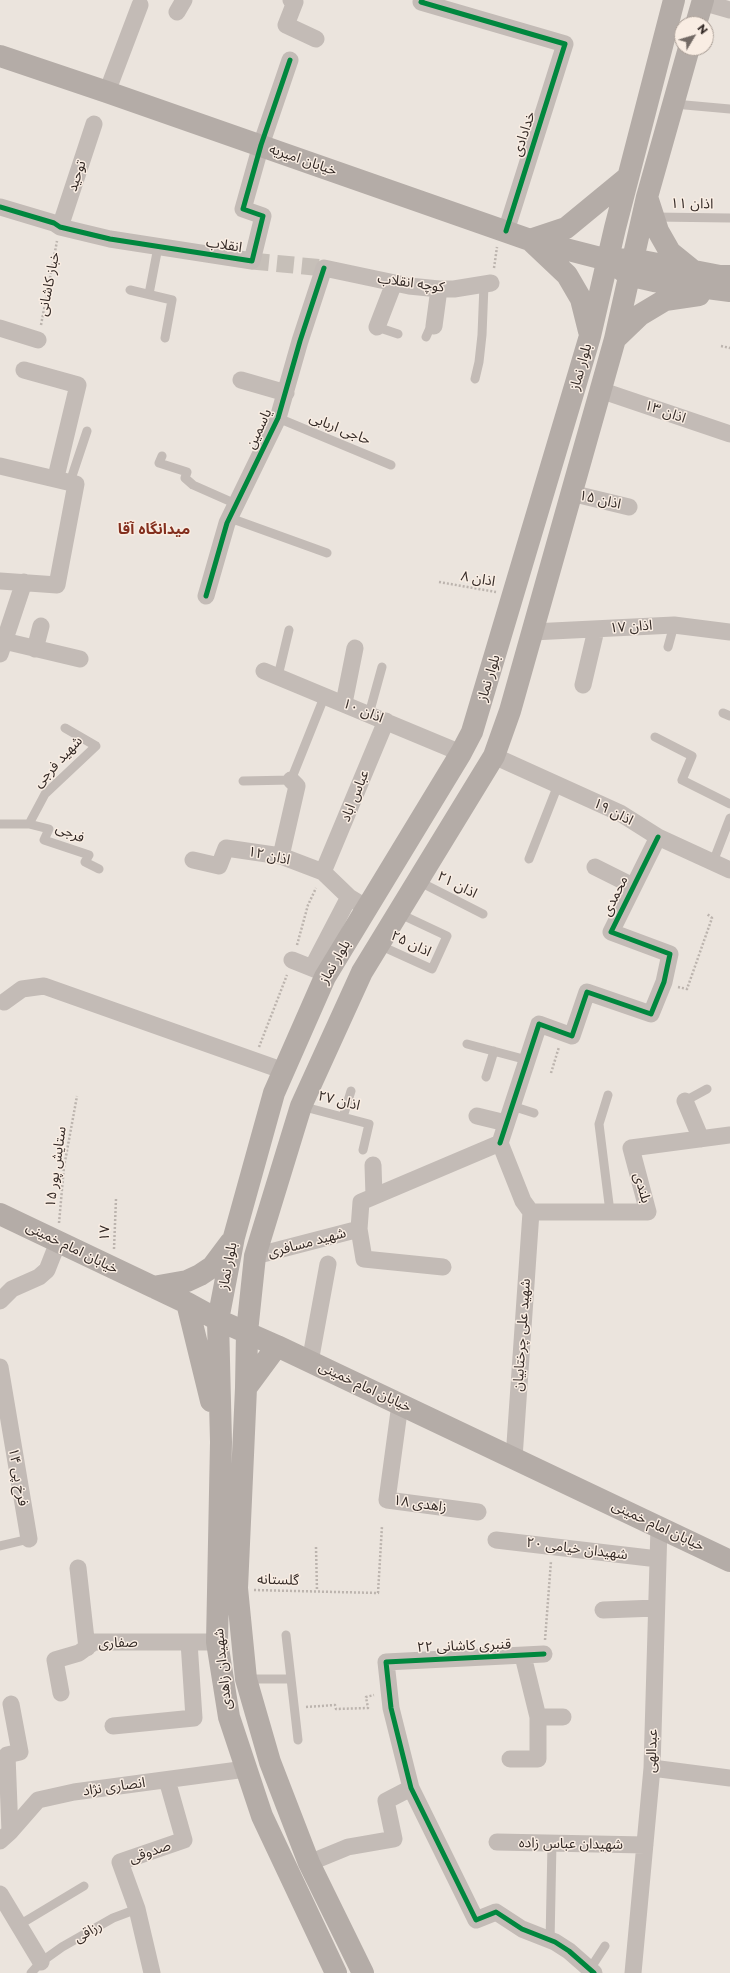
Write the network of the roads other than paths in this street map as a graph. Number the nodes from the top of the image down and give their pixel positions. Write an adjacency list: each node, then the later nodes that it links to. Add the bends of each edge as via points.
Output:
1 (291, 0): 8 (street, via 295,2 286,25)
2 (674, 0): 17 (main road, بلوار نماز)
3 (703, 1): 6 (street); 7 (main road)
4 (420, 4): 23 (street, خدادادی, via 565,44)
5 (140, 5): 12 (street)
6 (730, 10)
7 (698, 16)
8 (316, 39)
9 (0, 56): 12 (main road, خیابان امیریه)
10 (687, 56): 13 (main road, بلوار نماز)
11 (290, 60): 16 (street)
12 (107, 92): 16 (main road, خیابان امیریه)
13 (674, 104): 14 (lane); 18 (main road, بلوار نماز)
14 (730, 108)
15 (94, 124): 22 (street, توحید)
16 (261, 145): 23 (main road, خیابان امیریه); 25 (street, انقلاب, via 242,209 263,216 252,261)
17 (628, 178): 24 (main road, via 566,228); 26 (main road, بلوار نماز)
18 (647, 197): 20 (main road); 27 (main road, بلوار نماز)
19 (0, 207): 22 (street, انقلاب)
20 (654, 217): 21 (lane, اذان ۱۱); 29 (main road, via 658,231 670,252)
21 (730, 218)
22 (60, 227): 25 (street, انقلاب)
23 (503, 230): 24 (main road, خیابان امیریه)
24 (530, 240): 26 (main road, خیابان امیریه); 40 (main road, via 567,275 581,299)
25 (158, 247): 35 (lane)
26 (608, 260): 27 (main road); 40 (main road, بلوار نماز)
27 (630, 267): 29 (main road); 32 (main road, via 654,281); 42 (main road, بلوار نماز)
28 (324, 268): 30 (street, کوچه انقلاب); 48 (street, یاسمین)
29 (694, 271): 32 (main road, via 720,276)
30 (394, 283): 33 (street, کوچه انقلاب); 36 (street)
31 (488, 284): 33 (street, کوچه انقلاب); 45 (lane, via 479,362)
32 (727, 286): 42 (main road, via 665,300 640,315)
33 (439, 289): 38 (street)
34 (130, 290): 35 (lane)
35 (149, 294): 41 (lane, via 172,300)
36 (377, 327): 39 (lane)
37 (0, 328): 43 (street)
38 (430, 332)
39 (398, 334)
40 (590, 336): 83 (main road, بلوار نماز, via 472,732)
41 (165, 338)
42 (615, 339): 47 (main road, بلوار نماز)
43 (38, 340)
44 (24, 370): 55 (street, via 78,385)
45 (474, 379)
46 (241, 380): 48 (street)
47 (600, 390): 51 (street, اذان ۱۳); 56 (main road, بلوار نماز)
48 (286, 393): 49 (street, یاسمین)
49 (278, 418): 53 (lane, حاجی اربابی); 58 (street, یاسمین)
50 (87, 431): 55 (lane)
51 (730, 434)
52 (162, 456): 58 (lane, via 159,463 189,469 186,478 193,485)
53 (391, 465)
54 (0, 466): 55 (street)
55 (63, 479): 61 (street, via 76,484 57,585)
56 (571, 493): 57 (street, اذان ۱۵); 67 (main road, بلوار نماز)
57 (629, 507)
58 (233, 511): 59 (lane); 62 (street, یاسمین)
59 (327, 553)
60 (0, 581): 61 (street)
61 (24, 582): 69 (street)
62 (206, 596)
63 (674, 625): 66 (street, اذان ۱۷); 68 (street, اذان ۱۷); 70 (lane)
64 (41, 626): 72 (street)
65 (289, 630): 75 (lane)
66 (596, 630): 67 (street, اذان ۱۷); 76 (street)
67 (532, 632): 84 (main road, بلوار نماز, via 510,711)
68 (730, 632)
69 (2, 647): 72 (street)
70 (668, 647)
71 (355, 648): 78 (street)
72 (35, 649): 73 (street)
73 (80, 659)
74 (382, 668): 79 (lane)
75 (271, 673): 77 (street, اذان ۱۰)
76 (583, 685)
77 (325, 695): 78 (street, اذان ۱۰); 85 (lane)
78 (344, 703): 79 (street, اذان ۱۰)
79 (369, 714): 80 (street, اذان ۱۰)
80 (386, 721): 83 (street, اذان ۱۰); 100 (street, عباس اباد)
81 (65, 728): 91 (lane, شهید فرجی, via 96,746 45,794)
82 (654, 737): 88 (lane, via 692,756 682,780)
83 (462, 753): 103 (main road, بلوار نماز)
84 (494, 756): 87 (street, اذان ۱۹); 101 (main road, بلوار نماز)
85 (291, 780): 86 (lane); 93 (street, via 297,786)
86 (243, 781)
87 (558, 785): 92 (street, اذان ۱۹, via 620,813); 94 (lane)
88 (730, 804)
89 (730, 818): 96 (lane)
90 (0, 824): 91 (lane)
91 (29, 824): 98 (lane, فرجی, via 49,829 44,840 89,855 85,862)
92 (658, 837): 96 (street, اذان ۱۹); 102 (street, محمدی)
93 (281, 856): 95 (street, اذان ۱۲, via 226,848 219,866); 100 (street, اذان ۱۲)
94 (529, 859)
95 (193, 860)
96 (713, 862): 99 (street, اذان ۱۹)
97 (595, 867): 102 (street)
98 (99, 869)
99 (730, 870)
100 (324, 872): 103 (street, اذان ۱۲)
101 (418, 881): 104 (main road, بلوار نماز); 105 (lane, اذان ۲۱)
102 (633, 886): 112 (street, محمدی, via 611,932 670,954 664,982 651,1014 587,992 572,1036 539,1024)
103 (358, 902): 108 (main road, بلوار نماز)
104 (398, 913): 106 (main road, بلوار نماز); 106 (lane, اذان ۲۵, via 448,936 432,969)
105 (483, 914)
106 (379, 945): 119 (main road, بلوار نماز, via 362,972)
107 (292, 960): 108 (street)
108 (319, 971): 113 (main road, بلوار نماز)
109 (1, 1005): 113 (street, via 22,989 44,986)
110 (467, 1044): 111 (lane)
111 (494, 1051): 112 (lane); 114 (lane)
112 (527, 1060): 120 (street)
113 (284, 1071): 131 (main road, بلوار نماز, via 274,1094)
114 (486, 1077)
115 (707, 1089): 118 (lane)
116 (351, 1091): 123 (lane)
117 (608, 1095): 133 (lane, via 599,1124)
118 (685, 1101): 126 (street)
119 (301, 1106): 123 (lane, اذان ۲۷); 135 (main road, بلوار نماز)
120 (512, 1106): 121 (lane); 124 (street)
121 (534, 1113)
122 (477, 1116): 124 (street)
123 (343, 1117): 128 (lane, اذان ۲۷, via 370,1124)
124 (506, 1124): 127 (street)
125 (730, 1135): 126 (street, بلندی)
126 (701, 1139): 133 (street, بلندی, via 631,1148 648,1212)
127 (500, 1143): 130 (street); 132 (street, via 523,1202)
128 (363, 1150)
129 (373, 1165): 130 (street)
130 (374, 1196): 136 (street, via 361,1202)
131 (242, 1208): 135 (main road); 137 (main road, بلوار نماز)
132 (531, 1212): 133 (street, بلندی); 154 (street, شهید علی چرختابیان)
133 (610, 1212)
134 (0, 1214): 138 (main road, خیابان امام خمینی)
135 (268, 1218): 139 (main road, بلوار نماز)
136 (359, 1229): 139 (street, شهید مسافری); 141 (street, via 364,1259)
137 (234, 1237): 142 (main road, via 212,1267 200,1275 187,1281); 145 (main road, بلوار نماز)
138 (58, 1242): 142 (main road, خیابان امام خمینی); 143 (street, via 47,1270 39,1277 12,1289)
139 (255, 1256): 146 (main road, بلوار نماز)
140 (328, 1264): 148 (street)
141 (443, 1267)
142 (153, 1287): 144 (main road, خیابان امام خمینی)
143 (0, 1301)
144 (187, 1303): 145 (main road, خیابان امام خمینی); 152 (main road)
145 (218, 1320): 146 (main road, خیابان امام خمینی); 152 (main road, شهیدان زاهدی)
146 (247, 1332): 147 (main road, خیابان امام خمینی); 150 (main road, شهیدان زاهدی)
147 (277, 1346): 148 (main road, خیابان امام خمینی); 150 (main road)
148 (310, 1362): 151 (main road, خیابان امام خمینی)
149 (0, 1367): 157 (street, فرخ پی ۱۴)
150 (246, 1388): 153 (main road, شهیدان زاهدی)
151 (400, 1404): 154 (main road, خیابان امام خمینی); 155 (street, زاهدی ۱۸, via 387,1500)
152 (221, 1442): 153 (main road, via 234,1438 239,1440); 167 (main road, شهیدان زاهدی)
153 (243, 1447): 171 (main road, شهیدان زاهدی, via 238,1588)
154 (514, 1458): 156 (main road, خیابان امام خمینی)
155 (478, 1512)
156 (659, 1527): 160 (street, عبدالهی); 161 (main road, خیابان امام خمینی)
157 (29, 1539): 159 (lane)
158 (496, 1540): 160 (street, شهیدان خیامی ۲۰)
159 (0, 1546)
160 (658, 1559): 163 (street, عبدالهی)
161 (730, 1561)
162 (78, 1568): 168 (street)
163 (656, 1608): 164 (street); 180 (street, عبدالهی)
164 (603, 1610)
165 (286, 1635): 172 (lane)
166 (189, 1642): 167 (street, صفاری); 168 (street, صفاری, via 94,1642); 177 (street, via 194,1718)
167 (218, 1642): 181 (main road, شهیدان زاهدی, via 228,1717)
168 (87, 1648): 173 (street, صفاری, via 55,1660)
169 (544, 1654): 170 (street, قنبری کاشانی ۲۲)
170 (523, 1656): 175 (street); 184 (street, قنبری کاشانی ۲۲, via 386,1662 396,1732)
171 (246, 1679): 172 (lane); 189 (main road, شهیدان زاهدی, via 270,1762)
172 (291, 1679): 178 (lane)
173 (61, 1693)
174 (11, 1704): 185 (street, via 20,1752 7,1755)
175 (538, 1717): 176 (street); 179 (street, via 538,1759)
176 (563, 1717)
177 (112, 1726)
178 (298, 1740)
179 (510, 1759)
180 (652, 1768): 182 (street); 188 (street, عبدالهی)
181 (246, 1769): 183 (street, انصاری نژاد); 199 (main road, شهیدان زاهدی, via 262,1816)
182 (730, 1778)
183 (167, 1780): 185 (street, انصاری نژاد, via 74,1792 38,1800); 192 (street, صدوقی, via 184,1840 120,1862)
184 (411, 1788): 189 (street, via 386,1801 394,1839 348,1848); 194 (street, via 476,1920 496,1912 522,1929)
185 (5, 1836)
186 (497, 1842): 187 (street, شهیدان عباس زاده)
187 (552, 1843): 188 (street, شهیدان عباس زاده); 194 (lane)
188 (645, 1845): 201 (street, عبدالهی)
189 (309, 1863): 200 (main road, شهیدان زاهدی)
190 (84, 1886): 193 (lane)
191 (3, 1904): 193 (street, رزاقی)
192 (137, 1909): 196 (lane, رزاقی, via 87,1932); 198 (street, صدوقی)
193 (19, 1925): 196 (street, رزاقی)
194 (550, 1942): 197 (street, via 555,1942 569,1951)
195 (604, 1946): 197 (lane)
196 (36, 1968)
197 (592, 1971)
198 (152, 1973)
199 (336, 1973)
200 (363, 1973)
201 (633, 1973)

